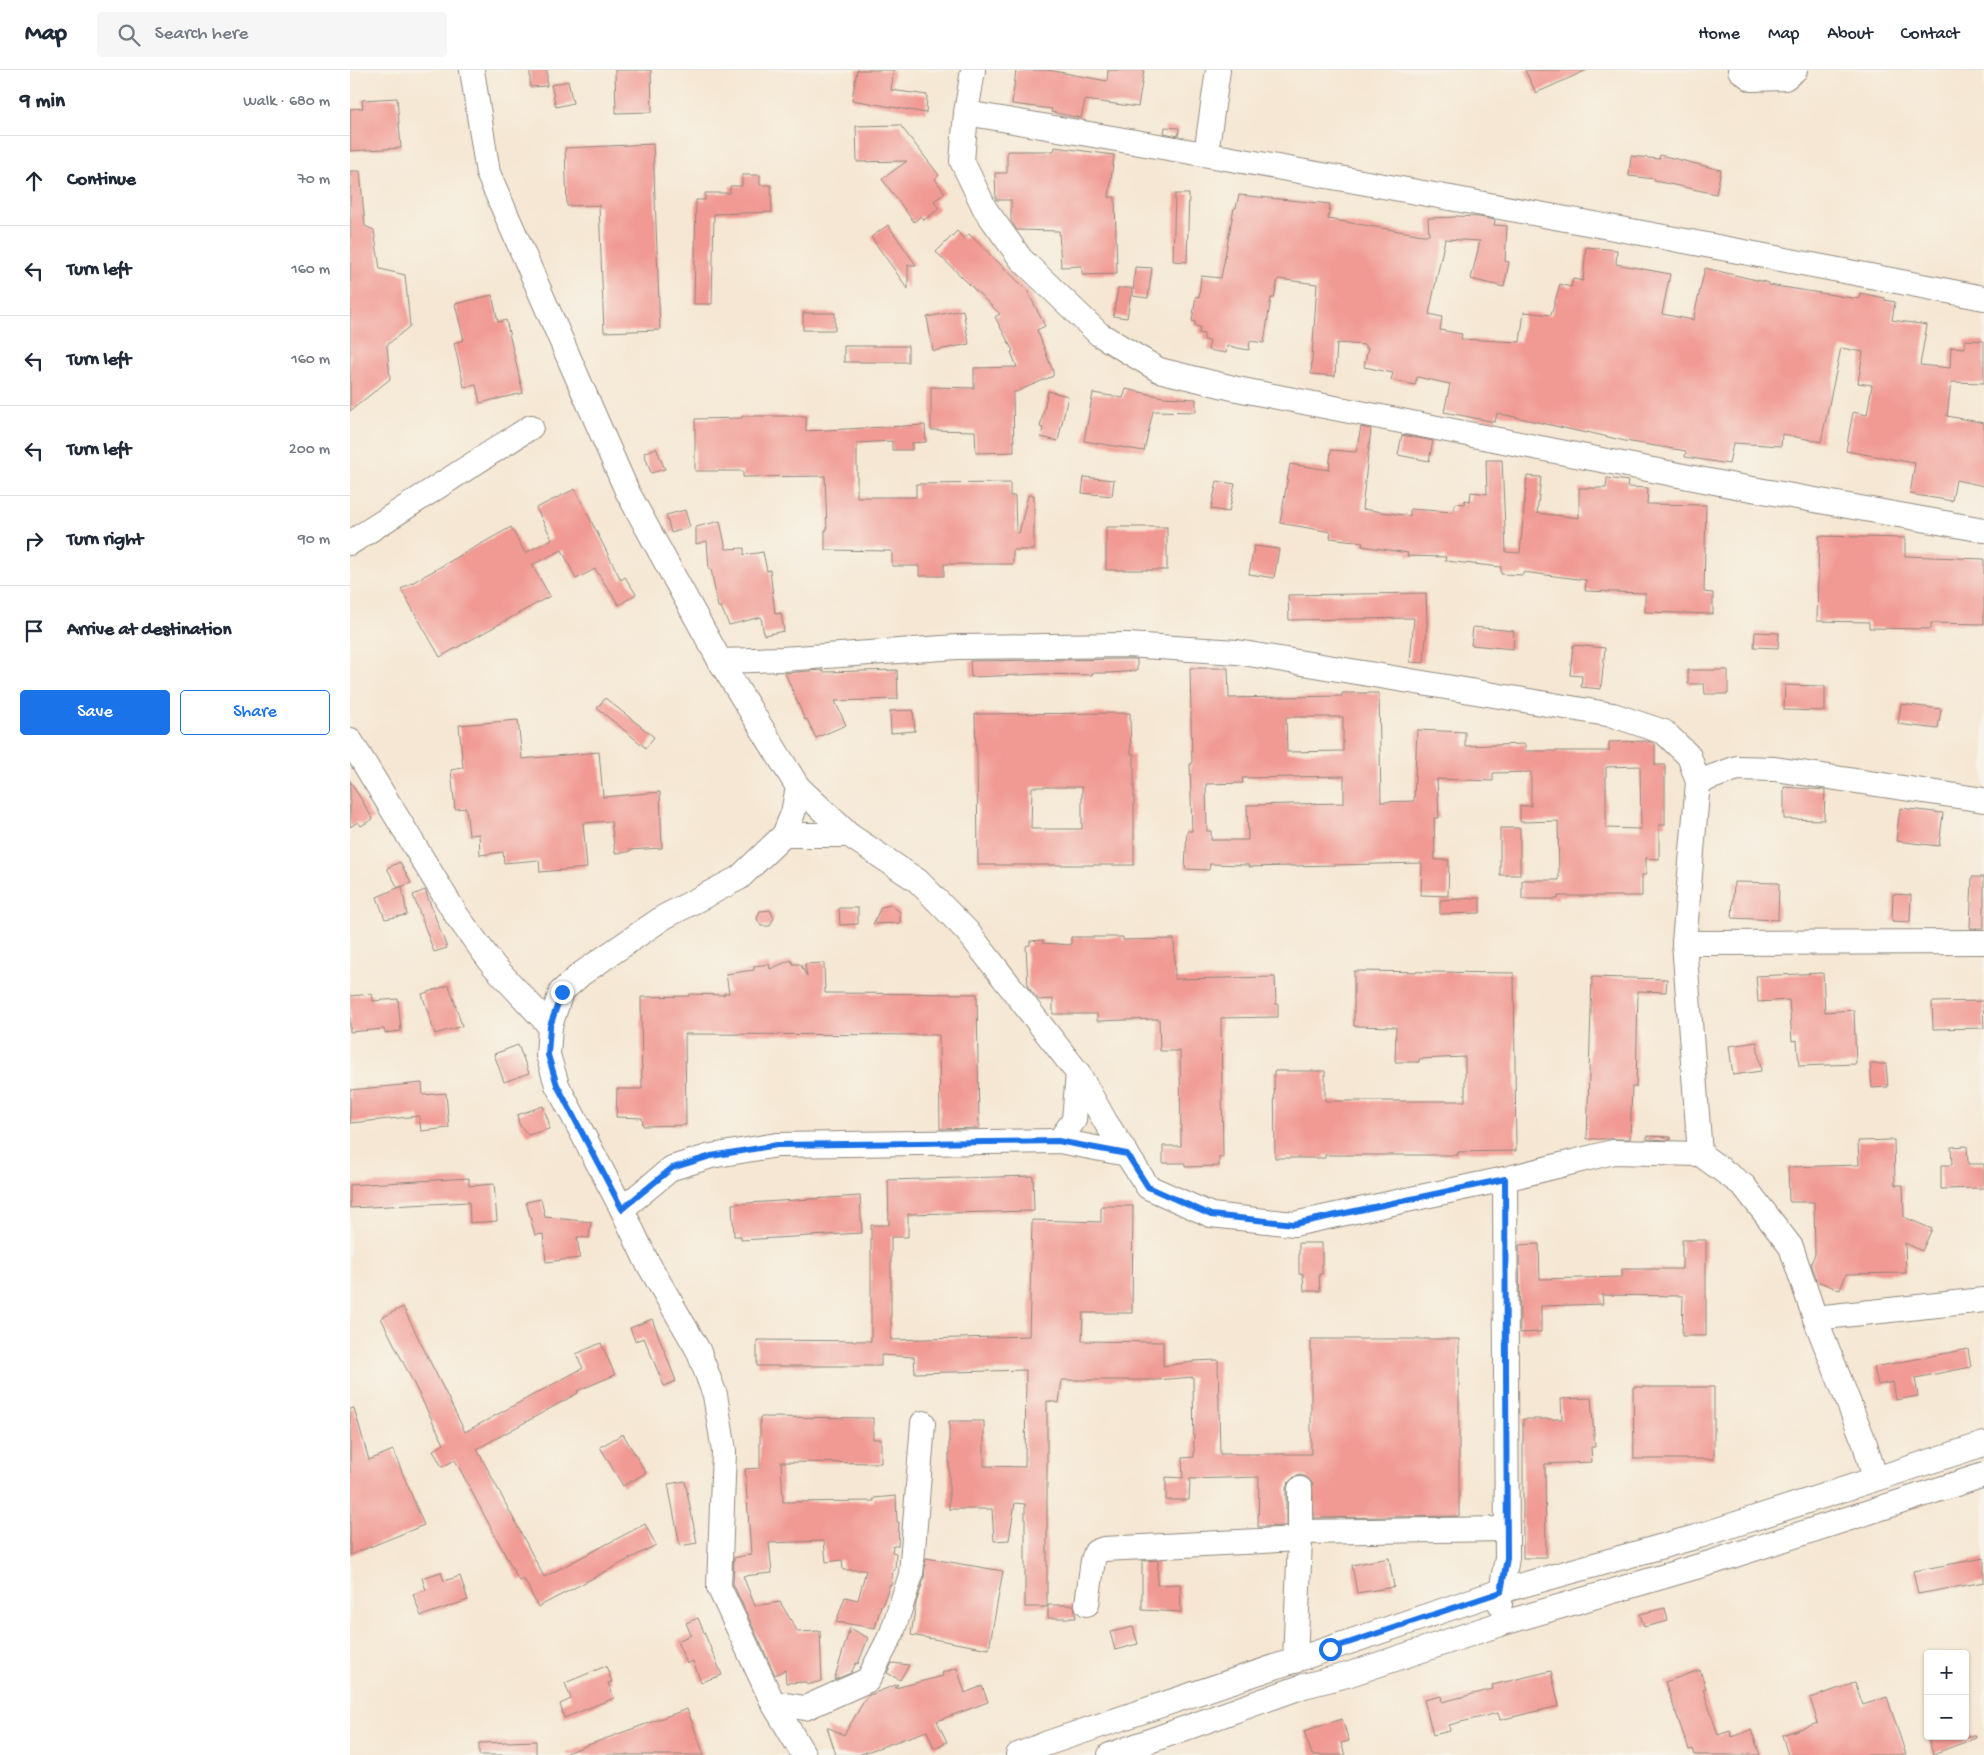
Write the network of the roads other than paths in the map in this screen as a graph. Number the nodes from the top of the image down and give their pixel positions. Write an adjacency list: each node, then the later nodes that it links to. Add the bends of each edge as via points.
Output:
1 (472, 70): 12 (street, via 488,173 627,491)
2 (973, 70): 6 (street)
3 (1218, 70): 7 (street)
4 (1740, 70): 5 (street, via 1752,78 1785,78)
5 (1795, 70)
6 (966, 113): 7 (street); 10 (street, via 962,161 985,209 1021,259 1099,334 1159,370 1237,389 1725,484)
7 (1206, 154): 8 (street)
8 (1984, 298)
9 (531, 427): 11 (street)
10 (1984, 530)
11 (350, 542)
12 (720, 661): 14 (street, via 957,647 1127,645 1237,652 1613,715 1664,732 1689,756); 15 (street)
13 (350, 740): 21 (street, via 456,916 494,966)
14 (1698, 782): 16 (street, via 1737,768 1775,769); 20 (street)
15 (798, 787): 17 (street); 18 (street)
16 (1984, 800)
17 (784, 835): 18 (street); 21 (street, via 740,878 664,917 581,974 562,992)
18 (849, 835): 22 (street, via 918,881 967,930)
19 (1984, 942): 20 (street)
20 (1684, 943): 25 (street)
21 (550, 1026): 27 (street, via 548,1055 557,1085)
22 (1078, 1073): 23 (street, via 1074,1120); 24 (street)
23 (1058, 1141): 24 (street); 27 (street, via 777,1145 711,1156 672,1168)
24 (1127, 1154): 26 (street, via 1148,1187 1211,1215 1294,1224)
25 (1700, 1154): 26 (street, via 1613,1152); 29 (street, via 1744,1186 1791,1247)
26 (1505, 1179): 35 (street)
27 (622, 1209): 41 (street, via 646,1260 698,1350 715,1395 724,1451 719,1587)
28 (1984, 1300): 29 (street)
29 (1815, 1318): 33 (street, via 1865,1444)
30 (923, 1423): 42 (street, via 911,1574 892,1633 868,1680)
31 (1984, 1444): 33 (street)
32 (1984, 1475): 39 (street, via 1713,1562)
33 (1875, 1478): 37 (street, via 1699,1536)
34 (1300, 1490): 36 (street)
35 (1507, 1529): 36 (street); 37 (street, via 1507,1558)
36 (1300, 1535): 38 (street, via 1104,1549 1096,1552 1093,1560); 40 (street)
37 (1501, 1592): 39 (street); 40 (street)
38 (1087, 1604)
39 (1500, 1624): 45 (street, via 1304,1686)
40 (1295, 1661): 44 (street)
41 (773, 1703): 42 (street); 43 (street)
42 (805, 1708): 43 (street)
43 (799, 1746)
44 (1018, 1755)
45 (1110, 1755)

